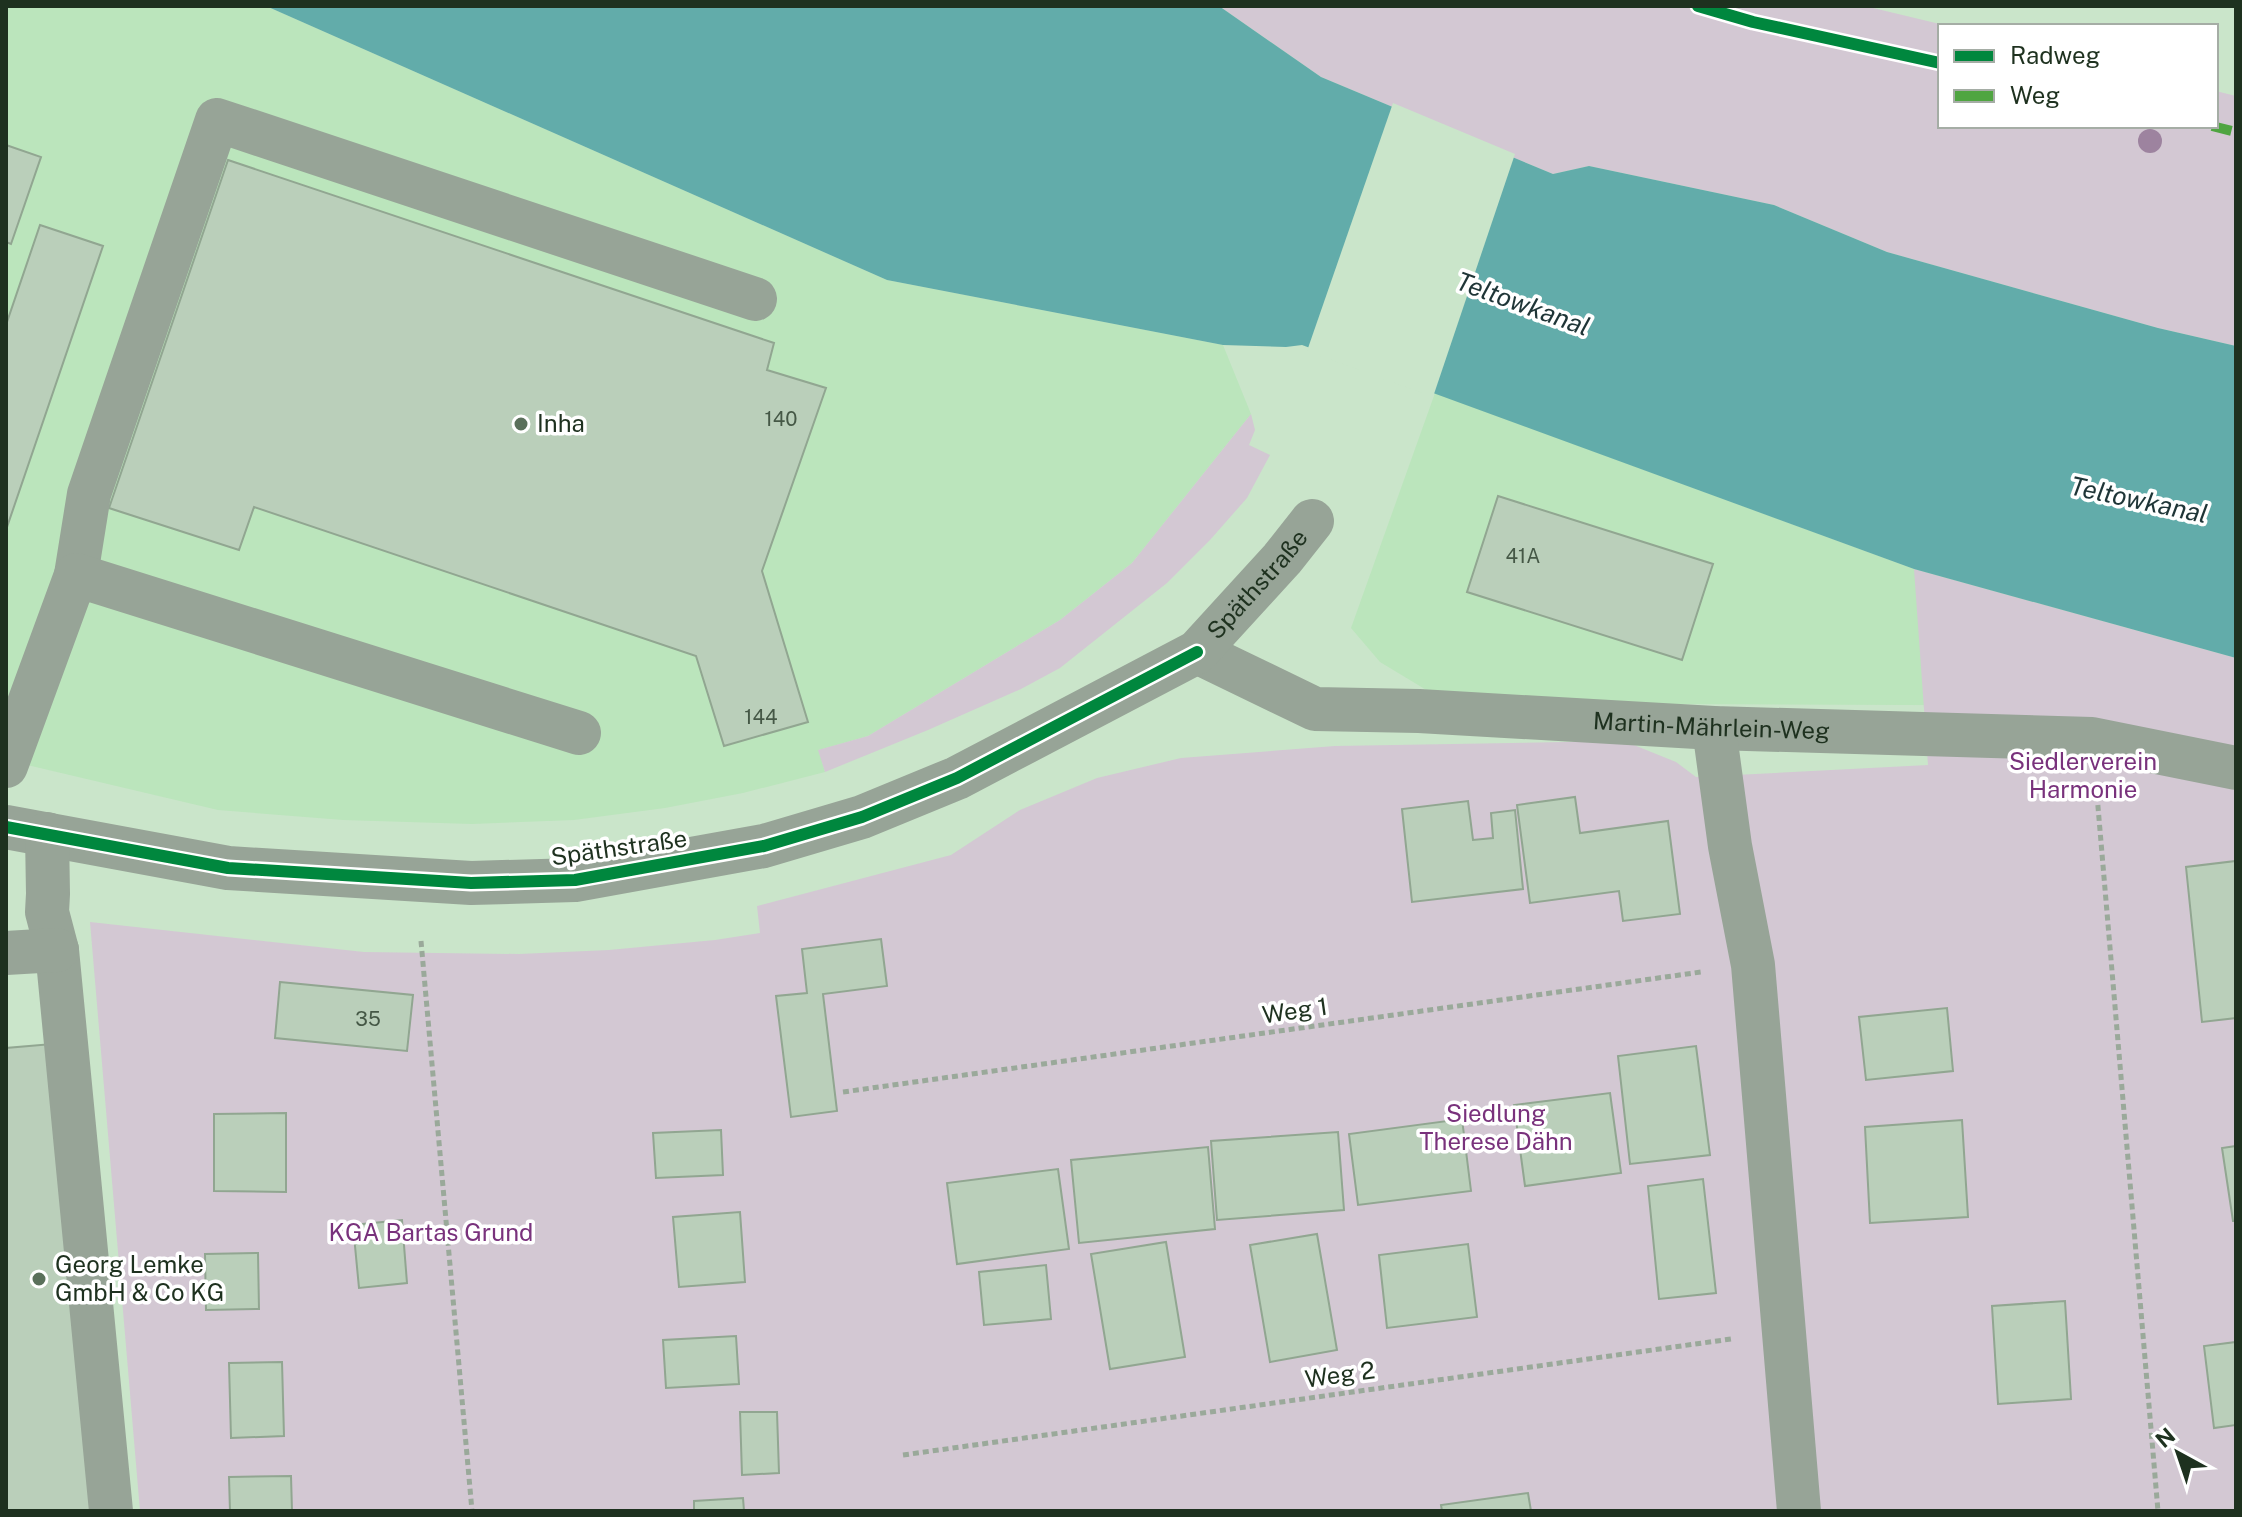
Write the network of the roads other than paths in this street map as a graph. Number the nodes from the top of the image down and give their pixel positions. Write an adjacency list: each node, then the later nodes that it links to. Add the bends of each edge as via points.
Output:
1 (755, 299): 3 (street, via 217,120 89,494)
2 (1312, 521): 4 (street, Späthstraße)
3 (76, 575): 6 (street); 7 (street)
4 (1197, 652): 5 (street, Martin-Mährlein-Weg, via 1315,709); 9 (street, Späthstraße, via 957,778 862,817 764,846 575,880 471,883 228,868)
5 (1714, 728): 8 (street, Martin-Mährlein-Weg, via 2092,739); 13 (street, via 1753,965)
6 (579, 733)
7 (6, 766)
8 (2236, 768)
9 (26, 830): 10 (street)
10 (57, 950): 11 (street); 12 (street)
11 (6, 953)
12 (111, 1511)
13 (1799, 1511)

